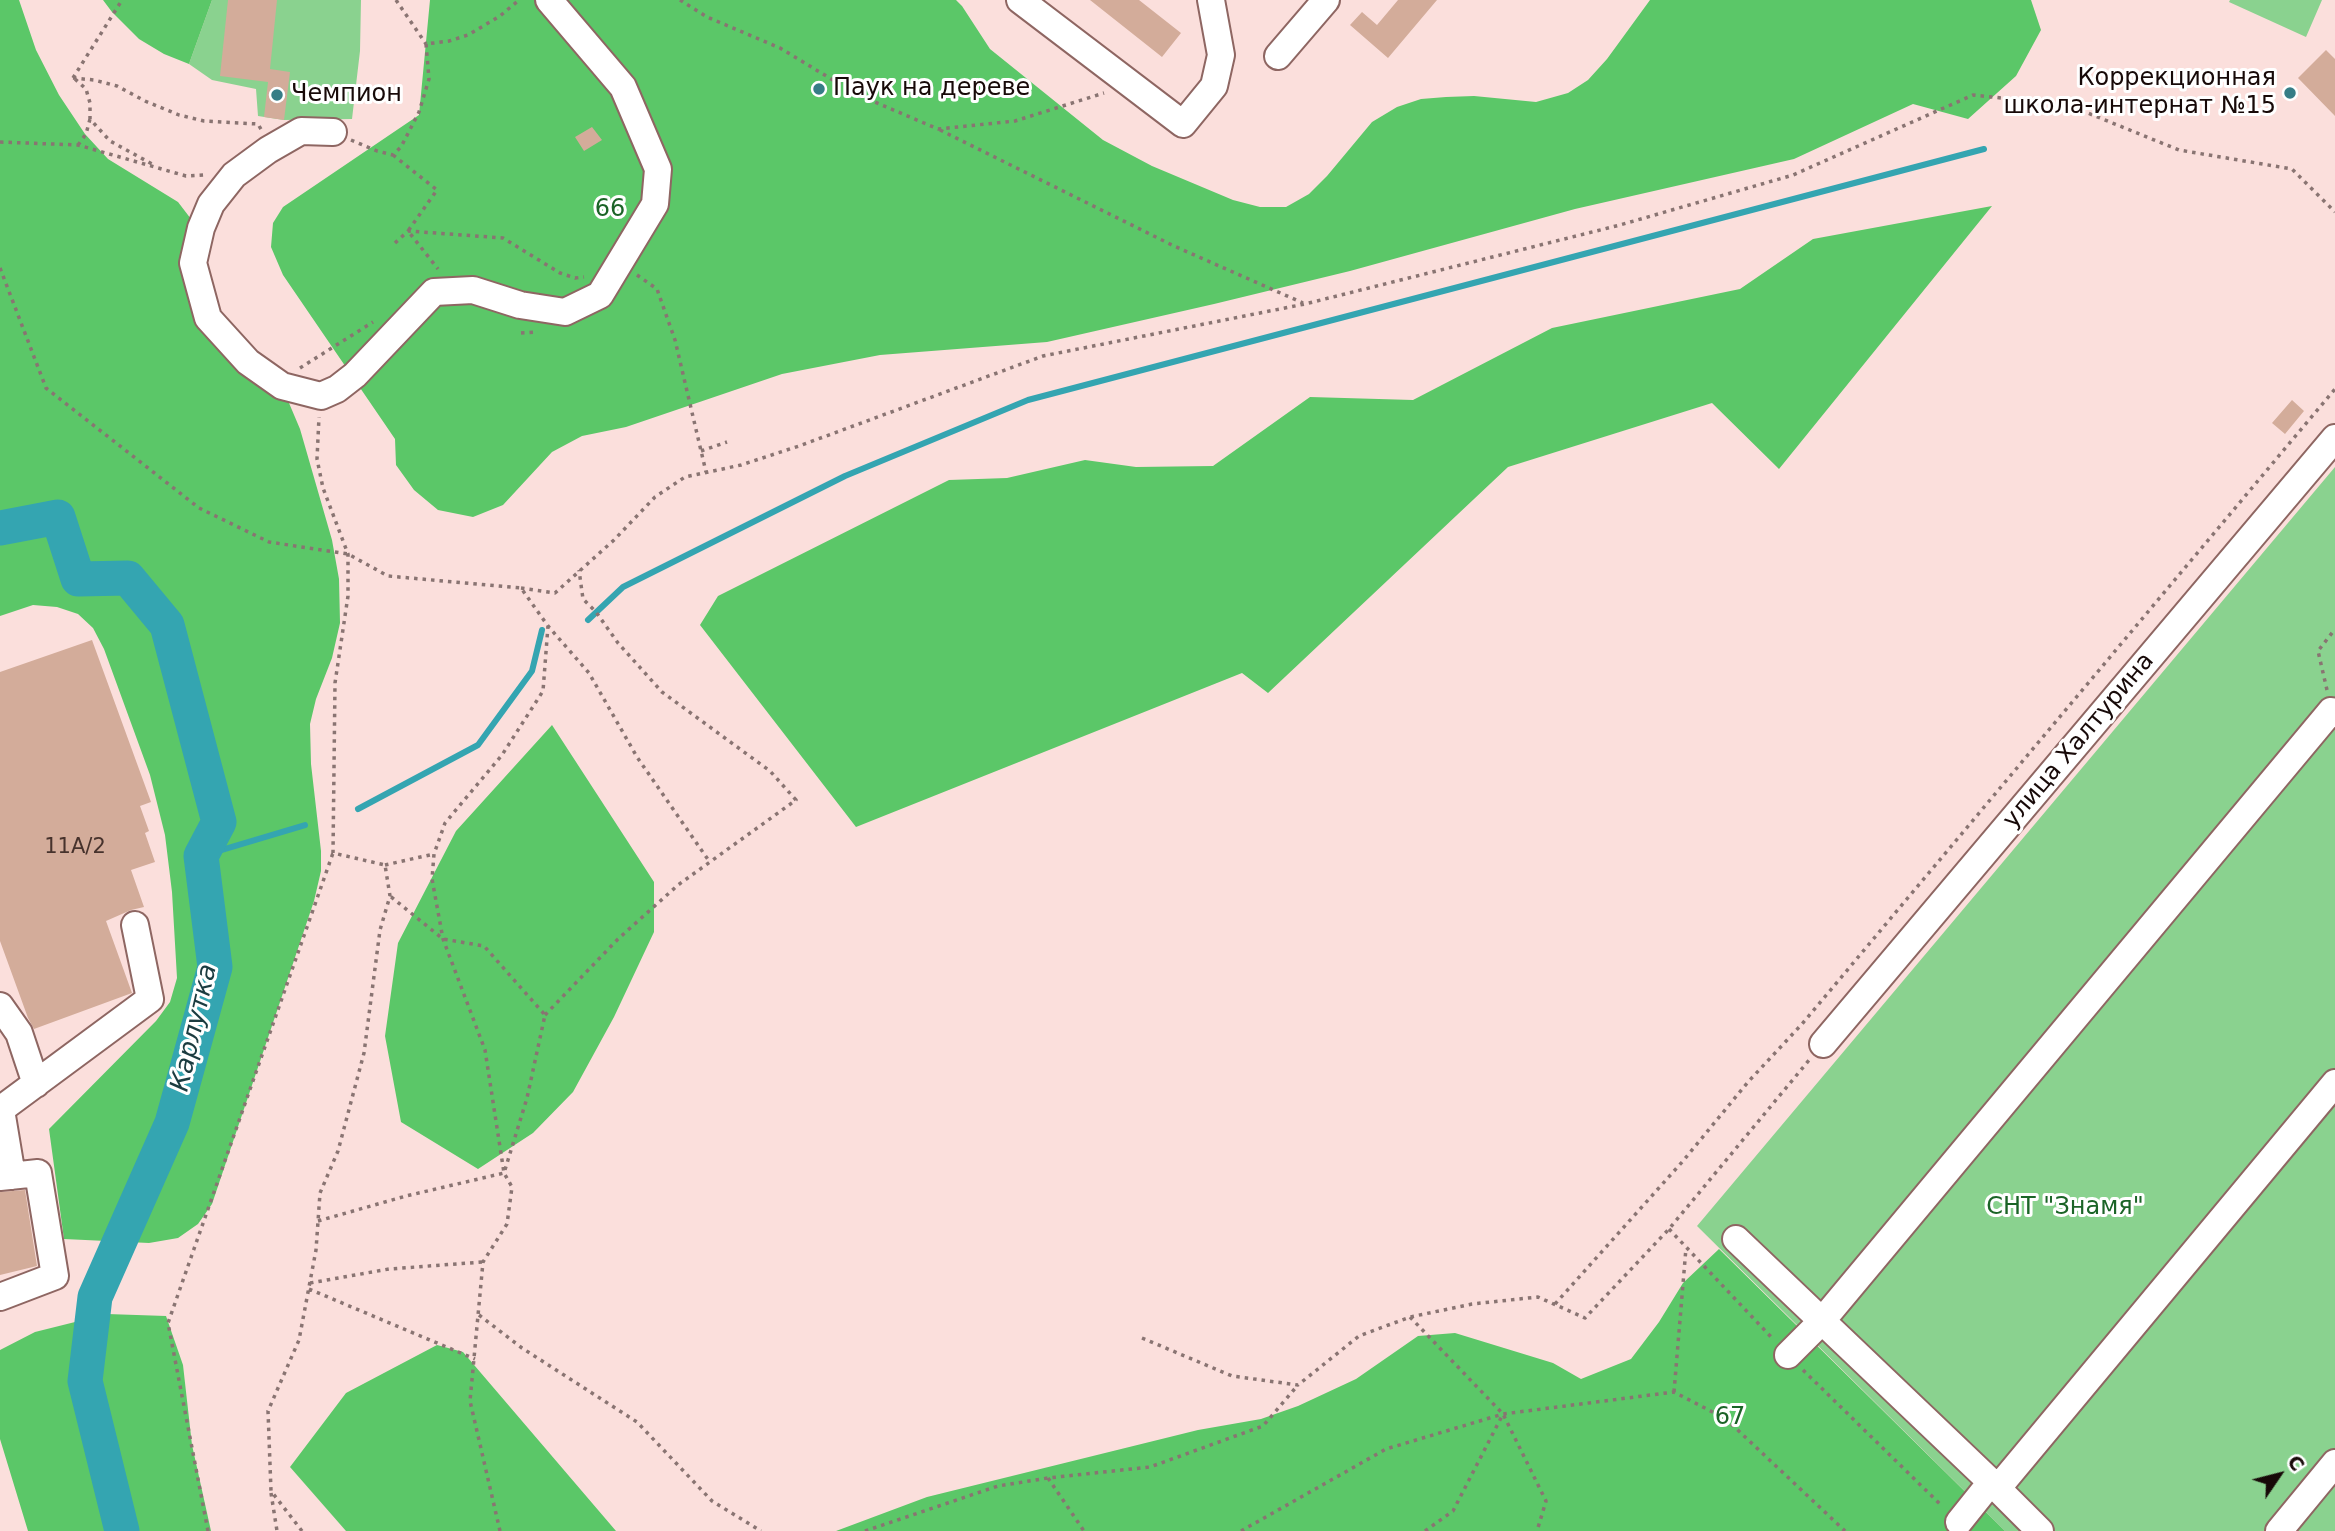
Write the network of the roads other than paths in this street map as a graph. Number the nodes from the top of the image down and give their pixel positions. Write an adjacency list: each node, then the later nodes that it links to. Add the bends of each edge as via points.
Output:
1 (549, 0): 6 (street, via 623,87 659,169 655,204 600,295 565,312 520,305 473,290 434,292 337,389 321,396 282,386 248,362 208,318 192,263 211,204 234,175 300,131)
2 (1020, 0): 3 (street, via 1183,124 1214,86 1221,55)
3 (1212, 0)
4 (1326, 0): 5 (street)
5 (1278, 55)
6 (333, 132)
7 (2335, 438): 11 (street, улица Халтурина)
8 (2333, 712): 18 (street)
9 (135, 925): 13 (street, via 150,999)
10 (0, 1006): 13 (street, via 19,1033)
11 (1823, 1044)
12 (2335, 1083): 21 (street)
13 (36, 1084): 14 (street)
14 (1, 1110): 15 (street)
15 (6, 1177): 17 (street, via 38,1173 55,1276)
16 (1736, 1239): 18 (street)
17 (0, 1297)
18 (1821, 1322): 19 (street); 21 (street)
19 (1788, 1355)
20 (2335, 1463): 24 (street)
21 (1994, 1485): 22 (street); 23 (street)
22 (1959, 1522)
23 (2040, 1531)
24 (2279, 1531)

